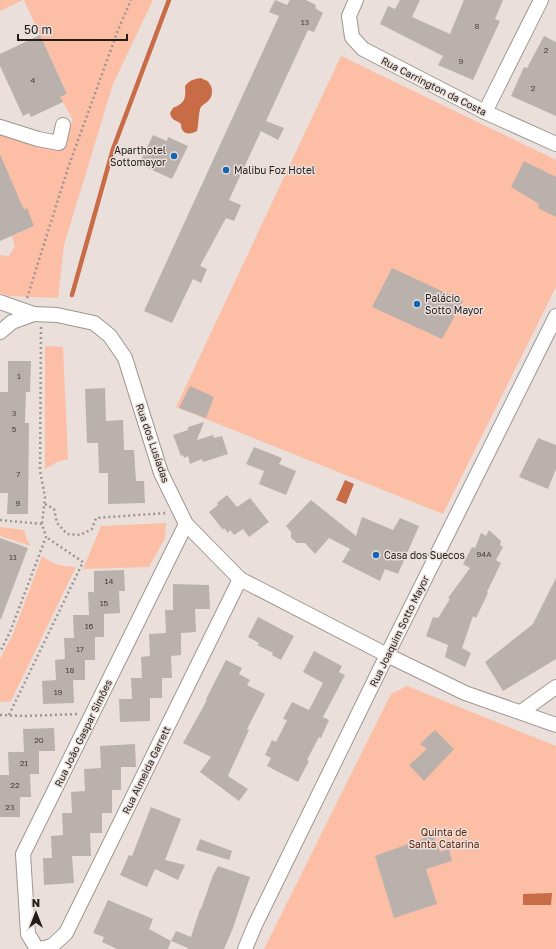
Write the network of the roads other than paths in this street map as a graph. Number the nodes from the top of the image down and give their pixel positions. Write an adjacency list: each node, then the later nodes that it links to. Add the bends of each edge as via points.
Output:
1 (356, 0): 3 (street, Rua Carrington da Costa, via 349,16 352,37 363,49)
2 (541, 0): 3 (street)
3 (485, 112): 6 (street, Rua Carrington da Costa)
4 (62, 125): 5 (street, via 59,143)
5 (0, 127)
6 (556, 144)
7 (0, 302): 8 (street, Rua dos Lusíadas)
8 (33, 313): 10 (street, via 12,322); 11 (street, Rua dos Lusíadas, via 94,323 110,336 125,358 161,472)
9 (556, 316): 13 (street, Rua Joaquim Sotto Mayor)
10 (0, 332)
11 (183, 518): 12 (street, Rua dos Lusíadas); 17 (street, Rua João Gaspar Simões, via 23,854 28,934)
12 (240, 579): 13 (street, Rua dos Lusíadas); 18 (street, Rua Almeida Garrett, via 66,933 52,946)
13 (387, 655): 15 (street, Rua dos Lusíadas, via 465,693); 19 (street, Rua Joaquim Sotto Mayor)
14 (556, 687): 15 (street)
15 (521, 712): 16 (street, Rua dos Lusíadas)
16 (556, 725)
17 (37, 949)
18 (40, 949)
19 (245, 949)

